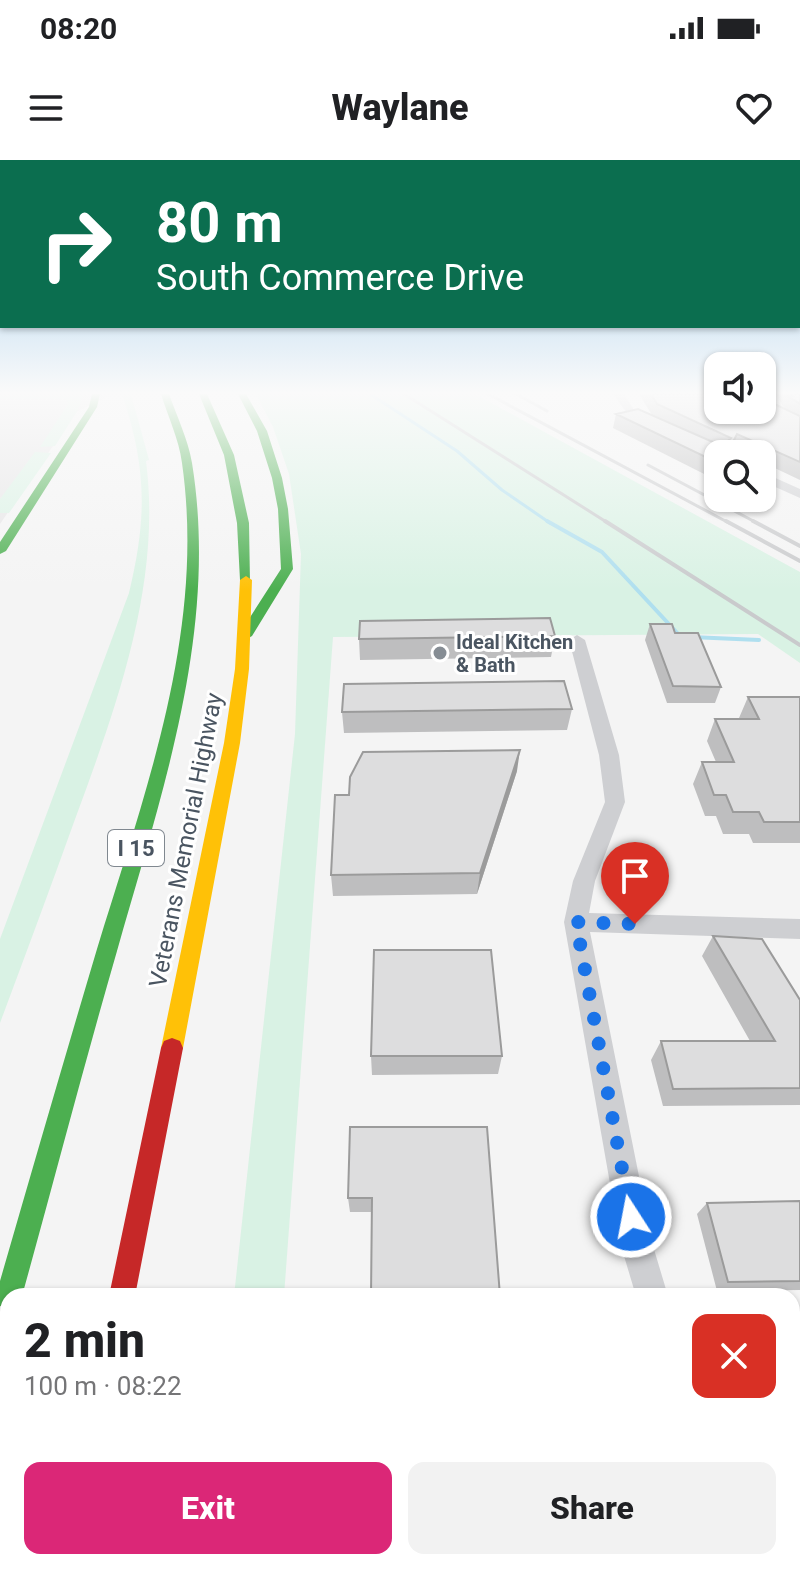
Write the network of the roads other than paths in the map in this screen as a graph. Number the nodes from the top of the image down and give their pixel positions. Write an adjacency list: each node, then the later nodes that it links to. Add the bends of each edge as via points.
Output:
1 (59, 460): 7 (main road)
2 (187, 460): 12 (main road, Veterans Memorial Highway / I 15, via 195,541 187,637 158,771)
3 (229, 460): 8 (main road, Veterans Memorial Highway, via 245,552)
4 (271, 460): 8 (main road, via 283,509 287,569)
5 (776, 483): 6 (street)
6 (800, 494)
7 (0, 551)
8 (244, 637): 13 (main road, Veterans Memorial Highway, via 226,770)
9 (577, 640): 10 (street, via 609,755 615,802 584,881)
10 (576, 922): 11 (street); 14 (street, via 637,1246)
11 (800, 929)
12 (11, 1288)
13 (124, 1288)
14 (650, 1288)

